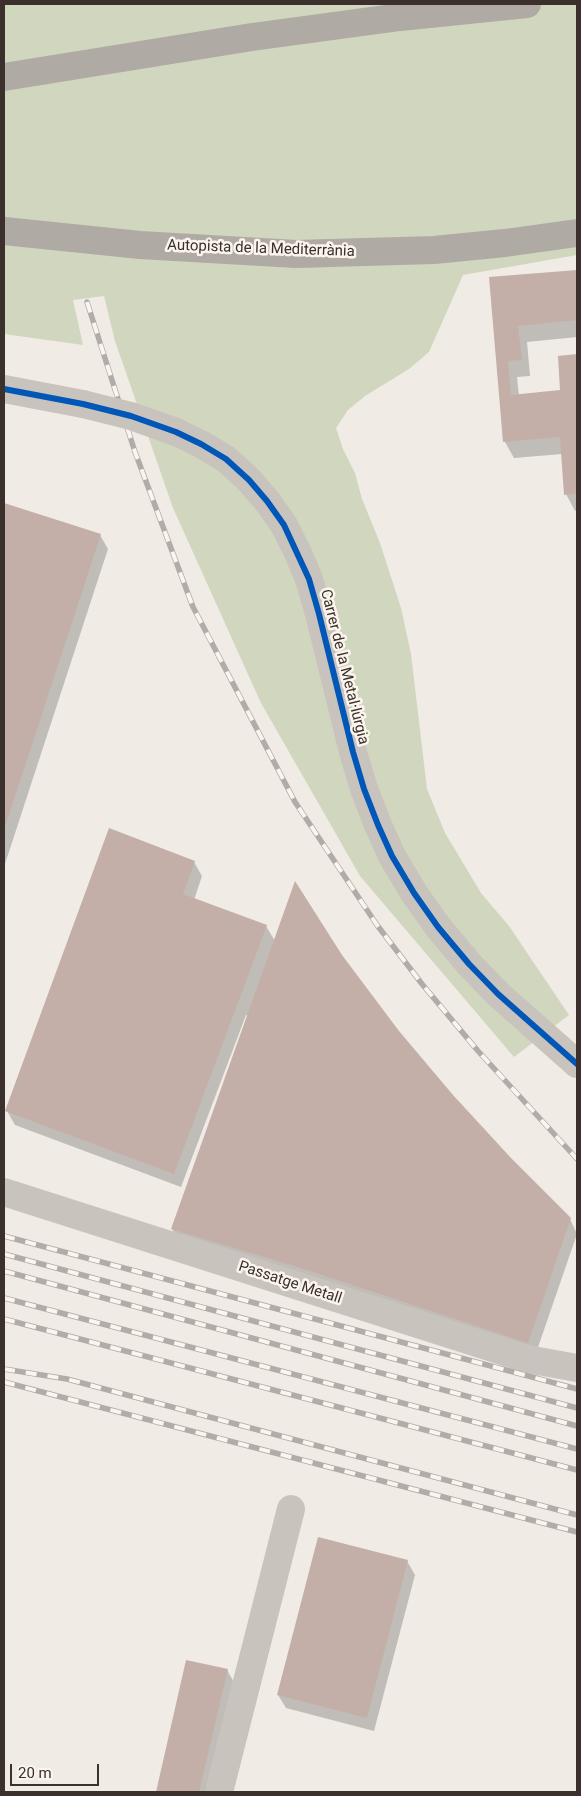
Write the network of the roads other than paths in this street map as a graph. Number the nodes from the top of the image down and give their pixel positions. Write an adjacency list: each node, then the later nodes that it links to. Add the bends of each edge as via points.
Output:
1 (527, 4): 2 (highway, via 311,29)
2 (4, 77)
3 (4, 231): 4 (highway, Autopista de la Mediterrània, via 140,245 296,254 452,248)
4 (577, 233)
5 (4, 389): 6 (street, Carrer de la Metal·lúrgia, bridge, via 83,404 176,432 226,459 267,501 284,526 309,579 364,789 392,856 438,927 469,964)
6 (577, 1064)
7 (4, 1192): 8 (street, Passatge Metall, via 528,1359)
8 (577, 1368)
9 (291, 1509): 10 (street)
10 (219, 1792)

